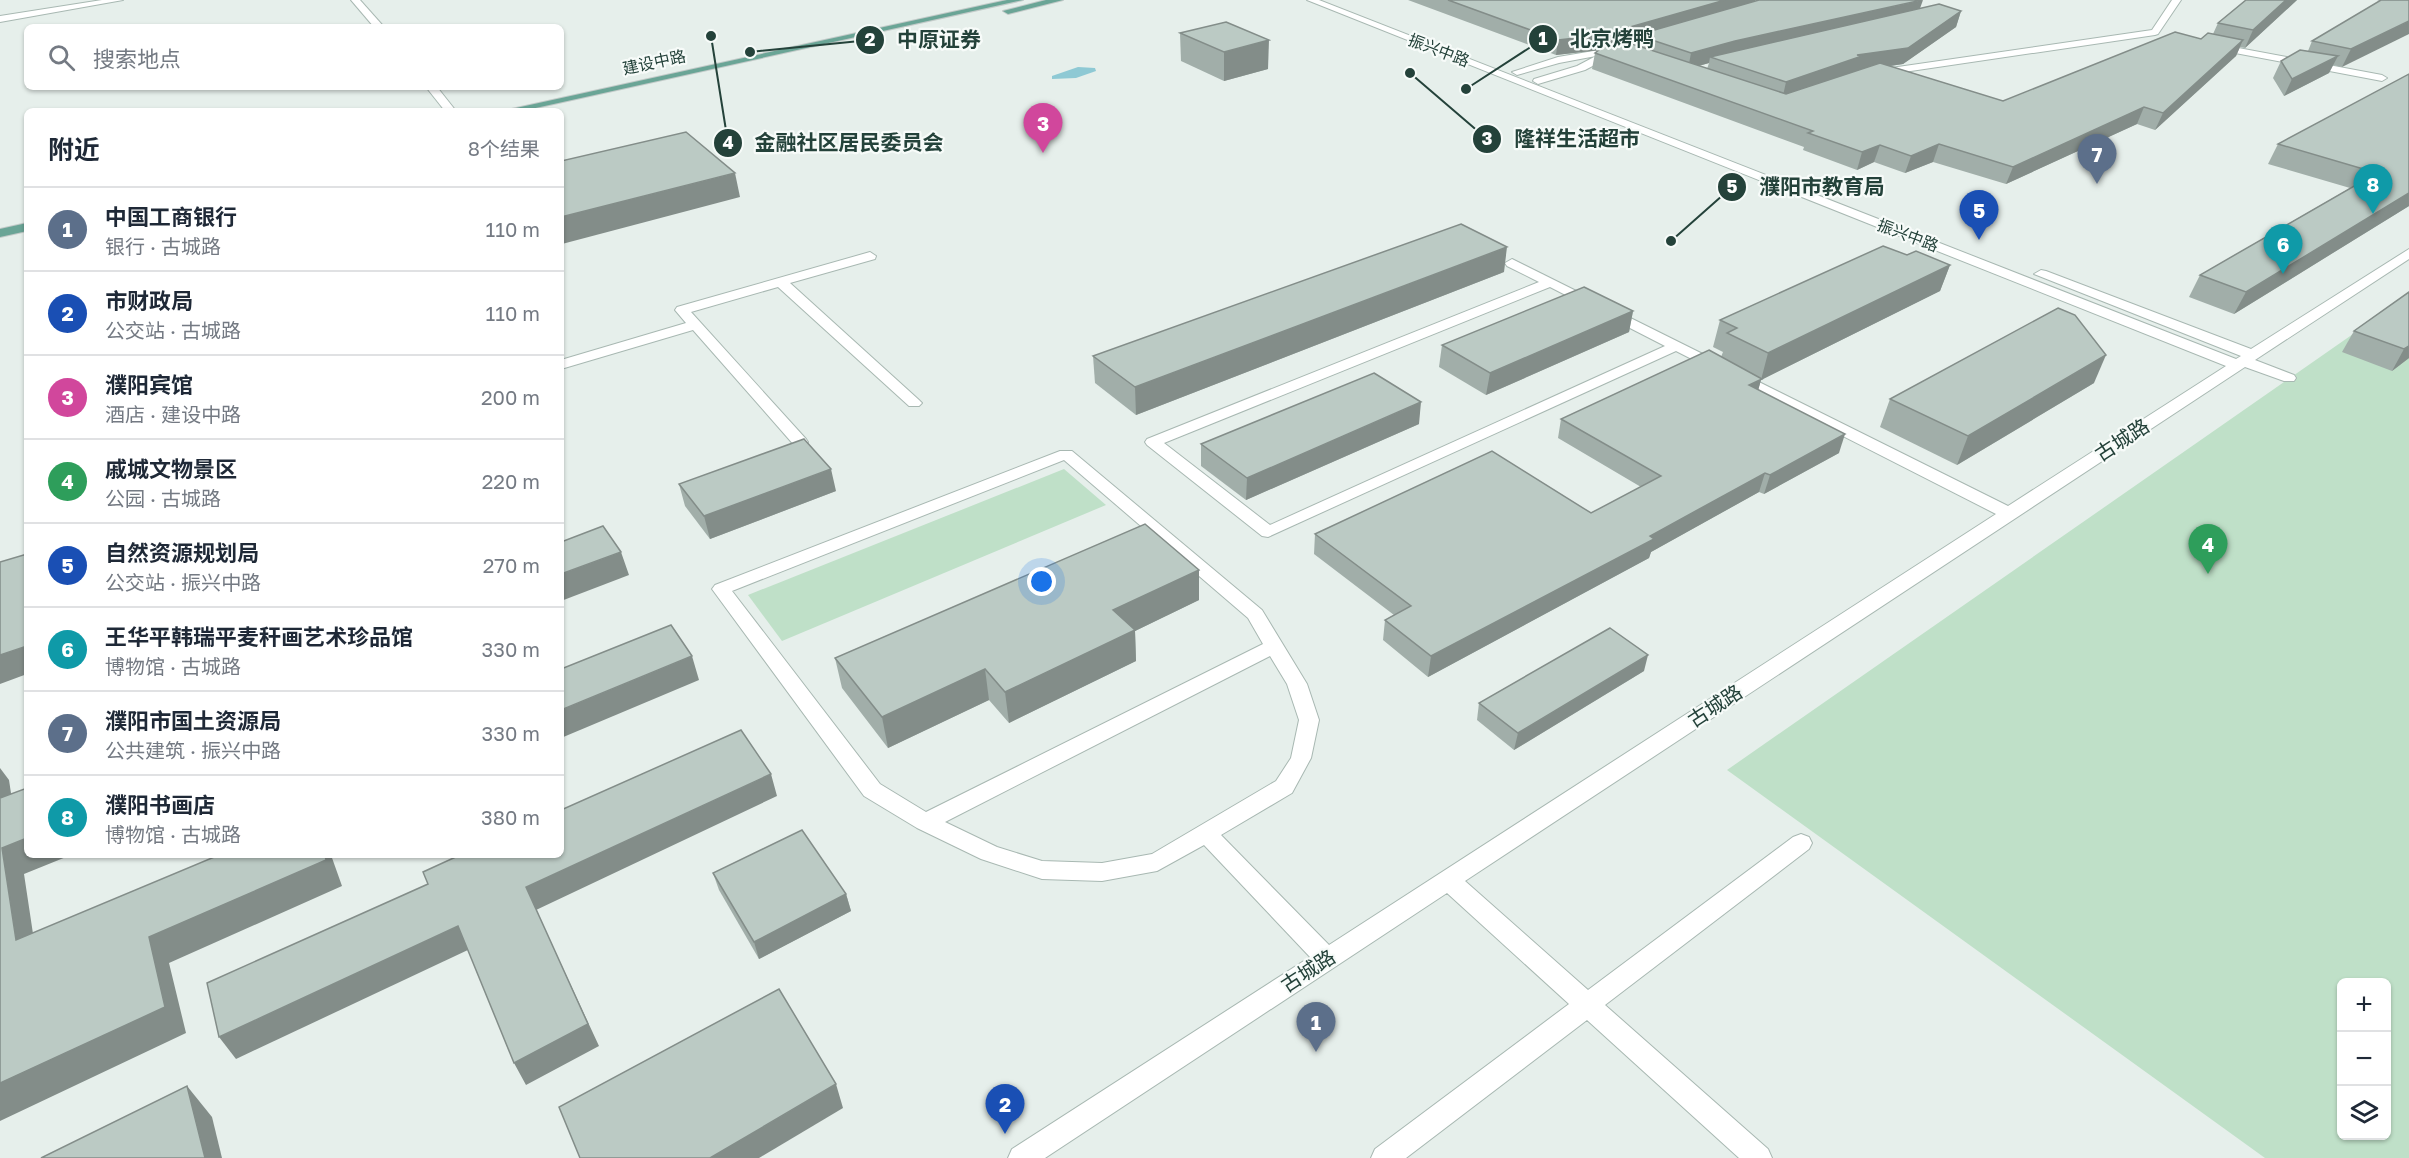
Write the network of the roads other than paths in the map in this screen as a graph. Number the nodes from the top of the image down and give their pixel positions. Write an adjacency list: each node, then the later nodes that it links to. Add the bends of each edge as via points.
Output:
1 (119, 0): 8 (street)
2 (355, 0): 9 (street)
3 (1019, 0): 21 (main road, 建设中路)
4 (1059, 0): 22 (main road, 建设中路)
5 (1311, 0): 34 (street, 振兴中路)
6 (1331, 0): 15 (street, 振兴中路)
7 (2177, 0): 10 (street, via 2155,32)
8 (0, 19)
9 (376, 24)
10 (2147, 34): 11 (street); 16 (street)
11 (2167, 38)
12 (2208, 45): 17 (street)
13 (1624, 50): 14 (street)
14 (1601, 55): 15 (street, via 1558,60); 18 (street, via 1591,64)
15 (1517, 72): 18 (street, 振兴中路)
16 (1867, 75)
17 (2382, 78)
18 (1538, 81): 34 (street, 振兴中路)
19 (433, 90): 20 (street)
20 (448, 108)
21 (521, 108)
22 (564, 109)
23 (24, 216): 24 (main road)
24 (0, 221)
25 (24, 228): 26 (main road)
26 (0, 233)
27 (2409, 253): 34 (street, 古城路)
28 (870, 256): 30 (street)
29 (1512, 262): 31 (street)
30 (781, 282): 32 (street, via 682,310); 37 (street)
31 (1551, 282): 33 (street); 33 (street, via 1153,442 1268,532)
32 (696, 325): 35 (street); 38 (street)
33 (1677, 346): 39 (street)
34 (2245, 360): 36 (street); 39 (street, 古城路)
35 (564, 364)
36 (2289, 378)
37 (914, 403)
38 (800, 442)
39 (2010, 514): 44 (street, 古城路)
40 (1274, 646): 41 (street); 41 (street, via 1255,614 1066,454 721,589 872,790); 42 (street, via 1297,684 1309,720 1301,758 1284,787)
41 (926, 822): 42 (street, via 989,853 1042,870 1102,872 1157,862)
42 (1206, 833): 45 (street)
43 (1801, 843): 46 (street)
44 (1448, 880): 45 (street, 古城路); 46 (street)
45 (1327, 959): 47 (street, 古城路)
46 (1587, 1005): 48 (street); 49 (street)
47 (1022, 1158)
48 (1385, 1158)
49 (1758, 1158)

